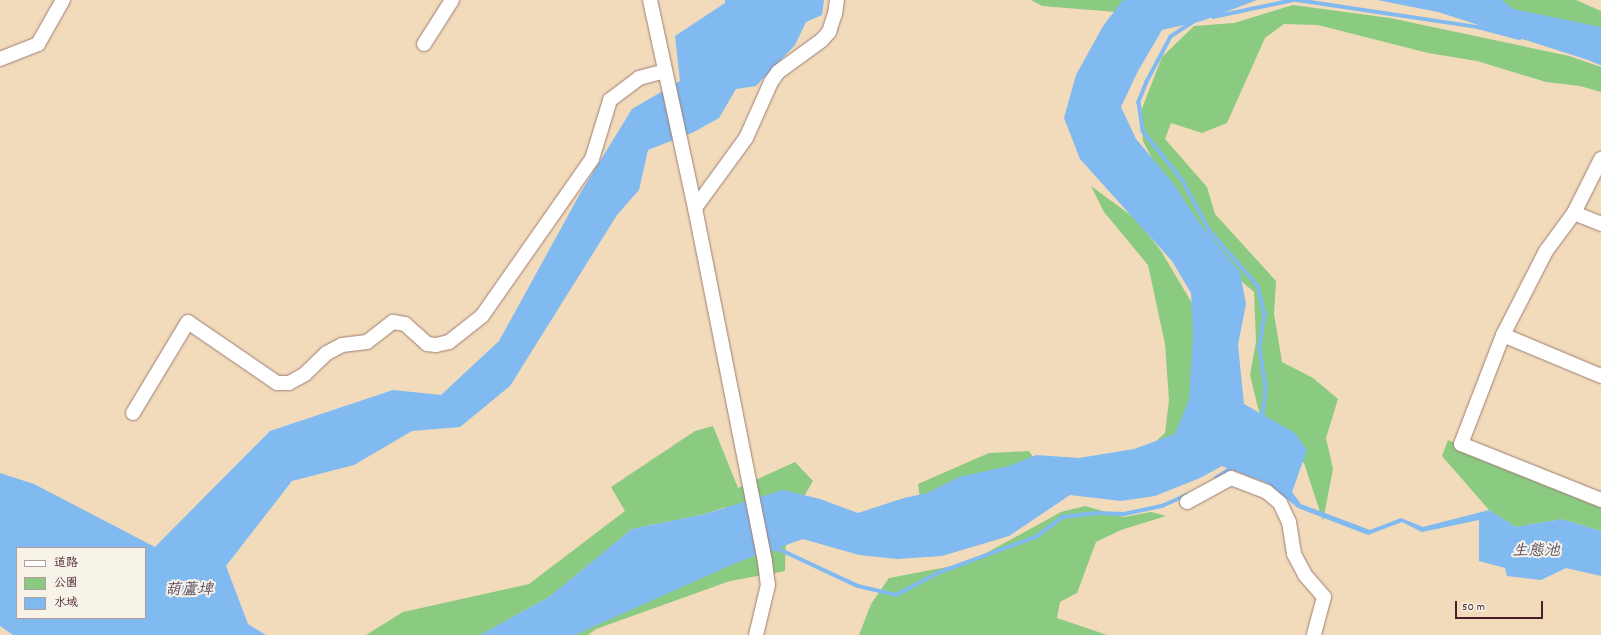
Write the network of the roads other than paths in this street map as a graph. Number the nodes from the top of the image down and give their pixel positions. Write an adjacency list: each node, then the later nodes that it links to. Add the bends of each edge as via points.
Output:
1 (64, 0): 6 (street, via 38,44)
2 (452, 0): 5 (street)
3 (650, 0): 7 (street)
4 (837, 0): 9 (street, via 828,32 822,40 778,72 746,138)
5 (424, 44)
6 (0, 59)
7 (665, 71): 9 (street); 14 (street, via 639,78 610,100 592,159 482,316 449,342 436,346 427,344 405,324 393,322 367,342 342,345 327,353 305,374 289,383 277,383 188,322)
8 (1601, 159): 10 (street)
9 (695, 208): 17 (street, via 768,585)
10 (1574, 213): 11 (street); 12 (street, via 1546,251)
11 (1601, 224)
12 (1503, 335): 13 (street); 15 (street, via 1461,444)
13 (1601, 376)
14 (133, 413)
15 (1601, 500)
16 (1187, 502): 18 (street, via 1231,478 1267,492 1280,503 1289,522 1294,554 1305,575 1324,597)
17 (756, 635)
18 (1314, 635)

